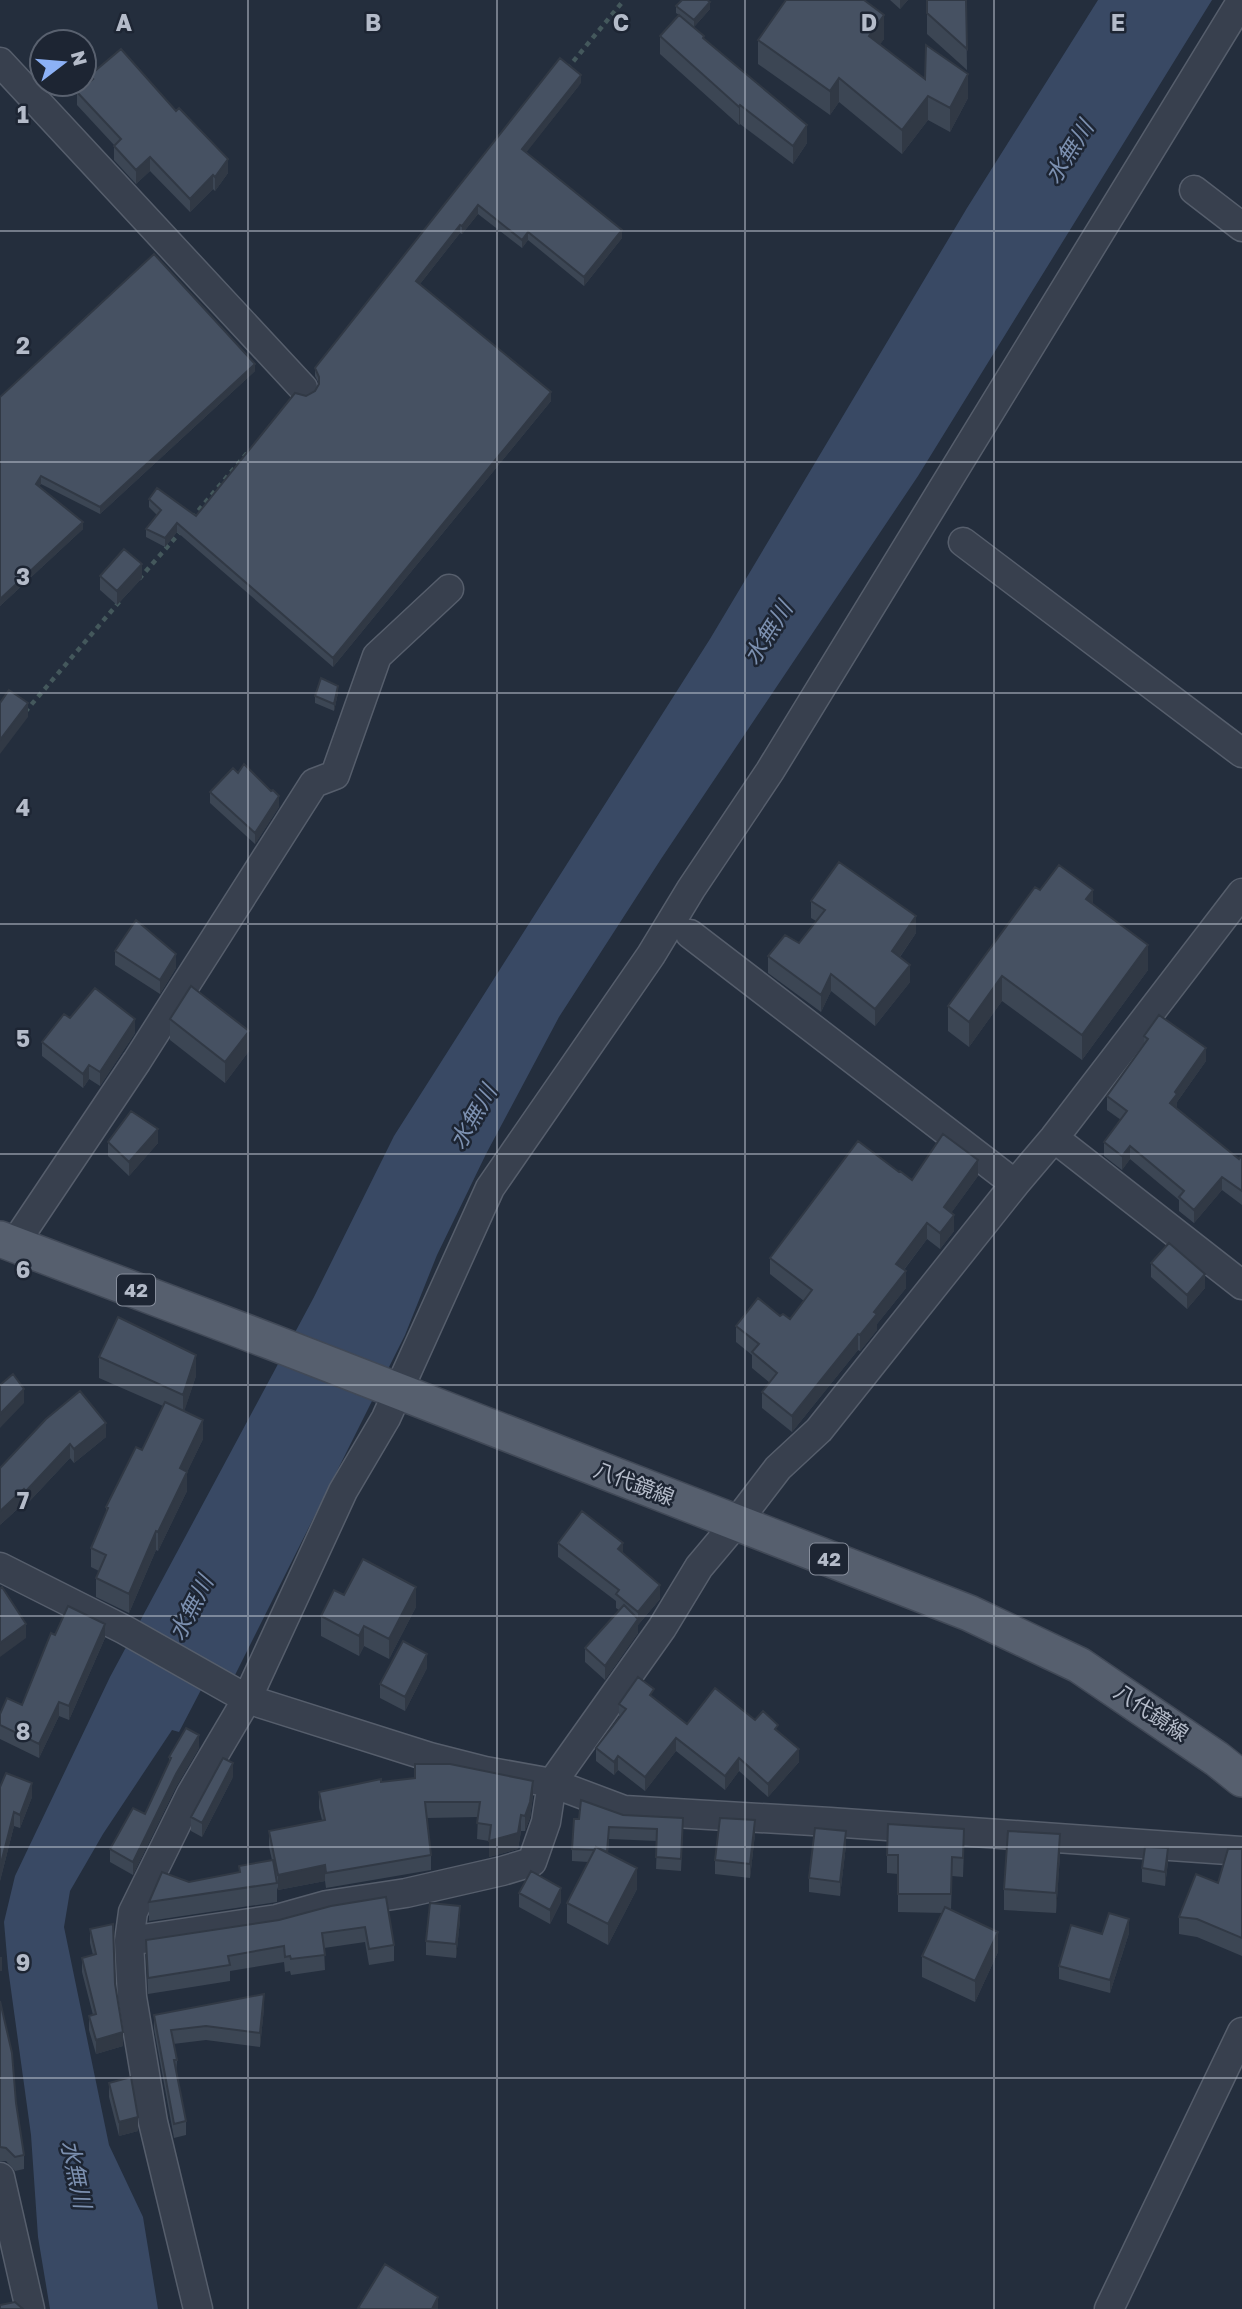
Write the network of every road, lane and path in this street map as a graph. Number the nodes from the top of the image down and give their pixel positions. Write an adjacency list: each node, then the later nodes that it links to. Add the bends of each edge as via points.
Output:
1 (1242, 0): 15 (street, via 769,771 651,955 490,1188)
2 (0, 62): 5 (street)
3 (1194, 190): 4 (street)
4 (1242, 227)
5 (303, 388)
6 (963, 542): 8 (street)
7 (449, 589): 13 (street, via 377,656 335,775 314,783 137,1061)
8 (1242, 753)
9 (1242, 893): 11 (street)
10 (690, 934): 12 (street)
11 (1054, 1138): 12 (street); 14 (street)
12 (1015, 1184): 16 (street, via 820,1430 778,1468)
13 (7, 1241): 15 (main road, 八代鏡線 / 42)
14 (1242, 1285)
15 (395, 1391): 16 (main road, 八代鏡線 / 42); 18 (street, via 386,1418 343,1491)
16 (736, 1523): 19 (main road, 八代鏡線 / 42, via 969,1613 1079,1665); 20 (street, via 699,1567 662,1628)
17 (0, 1567): 18 (street)
18 (247, 1699): 20 (street, via 430,1757); 22 (street, via 191,1794 133,1912)
19 (1242, 1779)
20 (552, 1783): 21 (street, via 624,1811); 22 (street, via 546,1822 532,1862 278,1919)
21 (1242, 1852)
22 (129, 1941): 25 (street, via 132,1997 153,2122)
23 (1242, 2032): 27 (street)
24 (0, 2177): 26 (street)
25 (204, 2305)
26 (30, 2309)
27 (1110, 2309)

